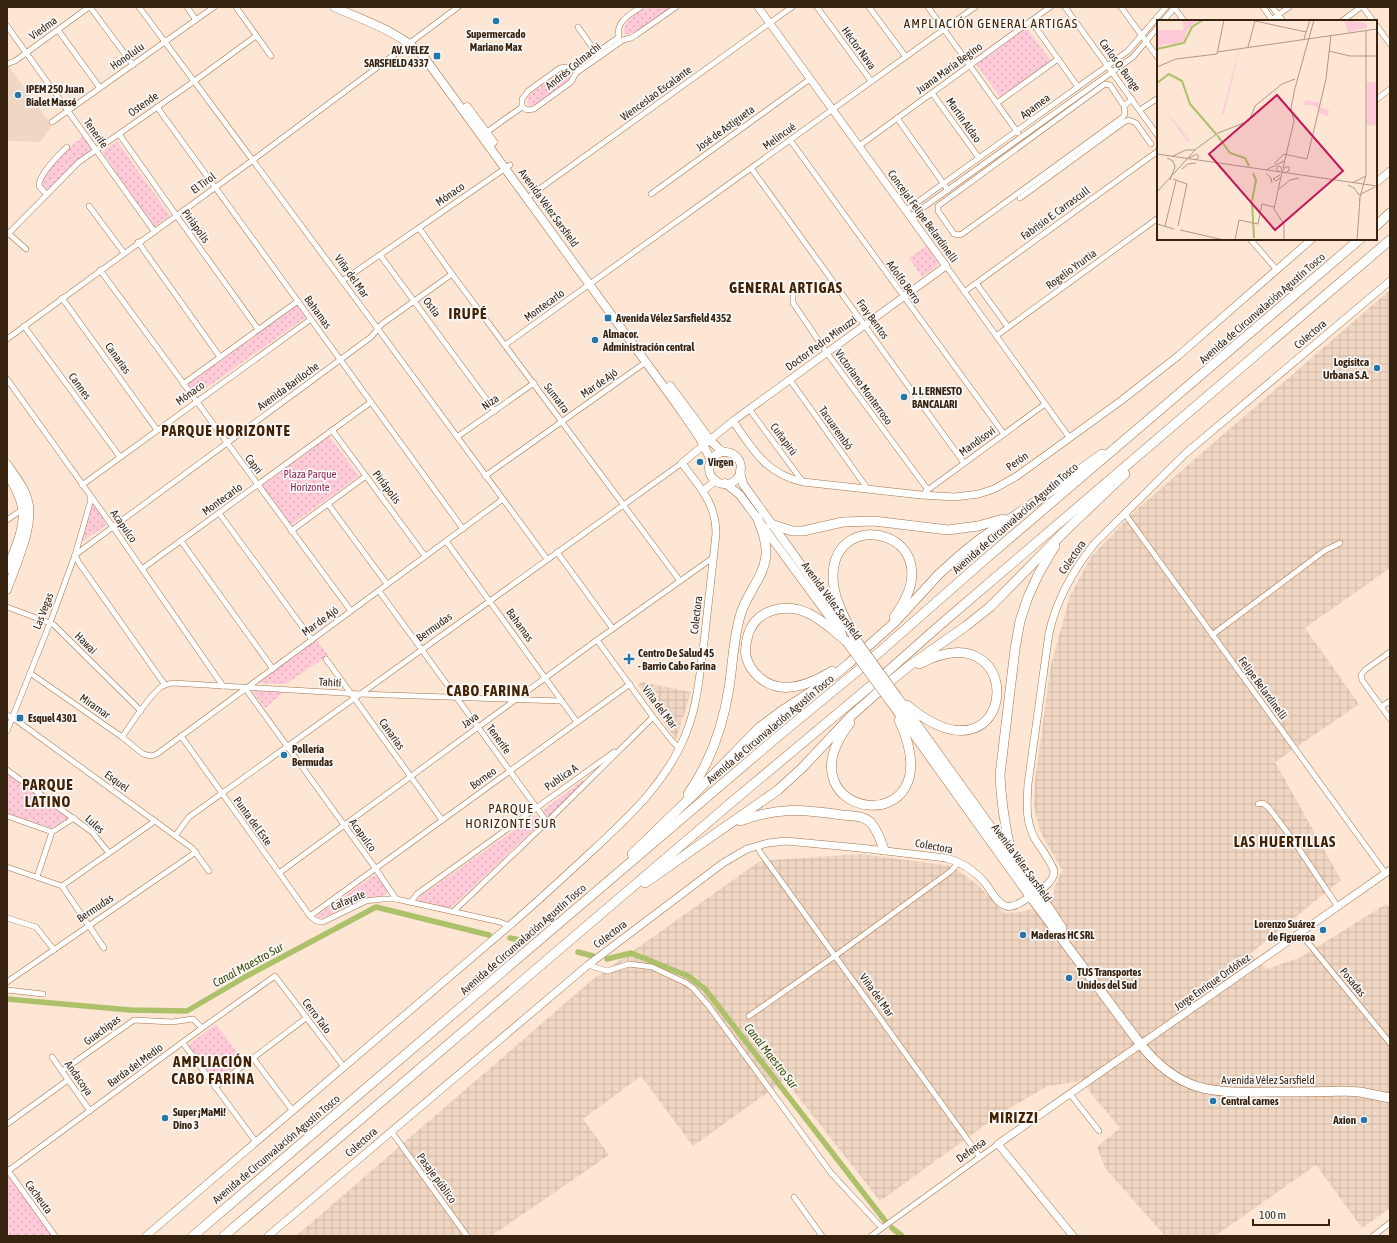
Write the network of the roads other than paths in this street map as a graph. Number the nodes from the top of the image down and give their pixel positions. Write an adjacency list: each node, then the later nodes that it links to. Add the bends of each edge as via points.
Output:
1 (90, 7): 41 (street, Viedma); 56 (street)
2 (139, 7): 46 (street, Viña del Mar)
3 (187, 7): 27 (street)
4 (214, 7): 27 (street, Honolulu)
5 (236, 7): 42 (street)
6 (334, 7): 25 (main road, Avenida Vélez Sarsfield)
7 (458, 7): 47 (street, El Tirol)
8 (641, 7): 44 (street, via 621,23 618,28)
9 (676, 7): 44 (street, Andrés Colmachi, via 631,38)
10 (758, 7): 35 (street, Concejal Felipe Belardinelli)
11 (792, 7): 35 (street, Wenceslao Escalante)
12 (817, 7): 62 (street, Héctor Nava)
13 (869, 7): 52 (street)
14 (928, 7): 40 (street)
15 (975, 7): 40 (street, Melincué)
16 (1050, 7): 34 (street, Juana María Begino)
17 (1065, 7): 58 (street, Carlos O. Bunge)
18 (1121, 7): 43 (street)
19 (1166, 7): 43 (street, Apamea)
20 (1174, 7): 28 (street); 29 (street)
21 (1263, 7): 30 (street)
22 (1272, 7): 26 (street)
23 (1288, 7): 26 (street)
24 (1362, 7): 32 (street); 33 (street)
25 (345, 8): 47 (main road, Avenida Vélez Sarsfield, via 401,32)
26 (1278, 15): 30 (street); 31 (street)
27 (196, 20): 46 (street, Honolulu)
28 (1164, 20)
29 (1183, 20)
30 (1272, 20)
31 (1282, 20)
32 (1343, 20)
33 (1372, 20)
34 (1031, 21): 54 (street); 57 (street, Juana María Begino)
35 (770, 23): 61 (street, Concejal Felipe Belardinelli); 104 (street, Wenceslao Escalante)
36 (7, 26): 49 (street, Tenerife)
37 (1377, 26): 48 (street)
38 (578, 27): 50 (street)
39 (1157, 28): 45 (street, Apamea)
40 (944, 29): 52 (street, Melincué); 57 (street)
41 (58, 30): 49 (street, Viedma); 64 (street)
42 (256, 36): 51 (street); 63 (street, Ostende)
43 (1142, 36): 45 (street); 58 (street, Apamea)
44 (621, 38): 50 (street, Andrés Colmachi)
45 (1146, 41): 53 (street); 60 (street, Apamea, via 1133,56)
46 (165, 42): 56 (street, Honolulu); 63 (street, Viña del Mar)
47 (412, 42): 84 (main road, Avenida Vélez Sarsfield, via 433,60); 94 (street, El Tirol)
48 (1390, 44)
49 (26, 53): 55 (street, Viedma); 75 (street, Tenerife)
50 (598, 54): 59 (street, Andrés Colmachi)
51 (270, 56)
52 (906, 57): 62 (street, Melincué)
53 (1157, 57)
54 (1058, 59): 65 (street); 71 (street)
55 (7, 64)
56 (133, 65): 64 (street, Honolulu)
57 (970, 65): 67 (street, Juana María Begino); 71 (street)
58 (1108, 66): 60 (street, Carlos O. Bunge); 65 (street, Apamea)
59 (574, 71): 74 (street, Andrés Colmachi, via 571,82 534,109); 74 (street, Andrés Colmachi, via 567,67 560,68 528,91 522,99)
60 (1112, 72): 68 (street, Carlos O. Bunge); 86 (street, Apamea)
61 (810, 79): 76 (street, Concejal Felipe Belardinelli); 103 (street, José de Astigueta)
62 (871, 81): 76 (street, Melincué)
63 (193, 82): 73 (street, Ostende); 94 (street, Viña del Mar)
64 (100, 88): 75 (street, Honolulu)
65 (1078, 88): 82 (street, Apamea)
66 (1390, 89): 70 (street)
67 (932, 93): 79 (street, Juana María Begino); 93 (street, Martin Aldao)
68 (1132, 99): 72 (street); 77 (street, Carlos O. Bunge)
69 (1157, 99): 77 (street)
70 (1377, 99)
71 (998, 103): 82 (street)
72 (1124, 106): 72 (street, via 1123,116 962,234 954,234 938,211 938,206 1105,84 1110,85)
73 (157, 107): 83 (street, Ostende); 100 (street, Bahamas)
74 (522, 108): 84 (street, Andrés Colmachi)
75 (68, 110): 80 (street, Honolulu); 91 (street, Tenerife)
76 (832, 110): 87 (street, Melincué); 89 (street, Concejal Felipe Belardinelli)
77 (1140, 110): 78 (street, Carlos O. Bunge)
78 (1145, 117): 81 (street); 85 (street, Carlos O. Bunge)
79 (897, 118): 89 (street, Juana María Begino); 99 (street)
80 (52, 122)
81 (1136, 123): 88 (street); 105 (street, via 1132,120 1124,122)
82 (1017, 131): 86 (street); 93 (street, Apamea)
83 (119, 134): 91 (street, Ostende); 109 (street, Piriápolis)
84 (484, 135): 95 (main road, Avenida Vélez Sarsfield)
85 (1157, 135)
86 (1021, 137): 101 (street, Apamea)
87 (790, 140): 96 (street, Melincué); 134 (street, Adolfo Berro)
88 (1151, 144)
89 (859, 146): 107 (street, Concejal Felipe Belardinelli)
90 (67, 147): 102 (street, via 39,181 39,186)
91 (96, 150): 102 (street, Ostende, via 75,165); 114 (street, Tenerife)
92 (1157, 152): 131 (street, Fabrisio E. Carrascull)
93 (979, 158): 99 (street, Apamea)
94 (252, 160): 100 (street, El Tirol); 128 (street, Viña del Mar)
95 (508, 167): 104 (main road, Avenida Vélez Sarsfield); 113 (street, Mónaco); 130 (main road, Avenida Vélez Sarsfield)
96 (752, 168): 130 (street, Melincué); 139 (street, Fray Bentos)
97 (1390, 171): 98 (street)
98 (1377, 182)
99 (944, 183): 101 (street); 107 (street, Apamea)
100 (214, 187): 109 (street, El Tirol); 137 (street, Bahamas)
101 (948, 190): 110 (street, Apamea)
102 (46, 194): 115 (street, Ostende)
103 (651, 194)
104 (532, 195): 130 (main road, Avenida Vélez Sarsfield)
105 (1020, 198)
106 (89, 206): 122 (street)
107 (905, 211): 110 (street, Concejal Felipe Belardinelli)
108 (1390, 213): 112 (highway)
109 (176, 215): 114 (street, El Tirol); 142 (street, Piriápolis)
110 (910, 217): 124 (street, Concejal Felipe Belardinelli)
111 (1157, 219): 141 (street, Rogelio Yrurtia)
112 (1377, 225)
113 (419, 228): 123 (street, Mónaco); 127 (street, Sumatra)
114 (154, 231): 120 (street, El Tirol)
115 (7, 233): 121 (street)
116 (1251, 240): 126 (street)
117 (1311, 240): 126 (street, Perón)
118 (1359, 240): 163 (highway, Avenida de Circunvalación Agustín Tosco)
119 (1390, 240): 155 (highway)
120 (138, 242): 122 (street, El Tirol); 148 (street)
121 (26, 249)
122 (124, 253): 125 (street, El Tirol)
123 (380, 255): 128 (street, Mónaco); 136 (street, Ostia)
124 (946, 266): 133 (street, Concejal Felipe Belardinelli); 134 (street, Doctor Pedro Minuzzi)
125 (100, 270): 135 (street, El Tirol); 153 (street, Capri)
126 (1277, 270): 168 (street, Perón, via 1178,356)
127 (452, 274): 136 (street, Avenida Bariloche); 146 (street, Sumatra)
128 (342, 281): 143 (street, Viña del Mar)
129 (1390, 281): 196 (street, Colectora, via 1209,434)
130 (592, 283): 146 (street, Montecarlo); 150 (main road, Avenida Vélez Sarsfield); 169 (main road, Avenida Vélez Sarsfield)
131 (976, 283): 133 (street, Fabrisio E. Carrascull); 141 (street)
132 (793, 292): 147 (street, Victoriano Monterroso, via 793,302)
133 (964, 292): 144 (street, Concejal Felipe Belardinelli)
134 (903, 297): 139 (street, Doctor Pedro Minuzzi); 166 (street, Adolfo Berro)
135 (62, 298): 140 (street, El Tirol); 164 (street, Canarias)
136 (414, 300): 143 (street, Avenida Bariloche); 160 (street, Ostia)
137 (298, 301): 138 (street, Bahamas); 142 (street, Mónaco)
138 (311, 319): 149 (street, Bahamas); 156 (street, Mónaco)
139 (865, 325): 147 (street, Doctor Pedro Minuzzi); 175 (street, Fray Bentos)
140 (24, 326): 145 (street, El Tirol); 172 (street, Cannes)
141 (1008, 327): 144 (street, Rogelio Yrurtia)
142 (258, 329): 148 (street, Mónaco)
143 (378, 329): 149 (street, Avenida Bariloche, via 371,338); 167 (street, Viña del Mar)
144 (996, 336): 158 (street, Concejal Felipe Belardinelli)
145 (7, 338)
146 (505, 345): 154 (street, Sumatra)
147 (827, 353): 152 (street, Doctor Pedro Minuzzi); 188 (street, Victoriano Monterroso)
148 (220, 356): 153 (street, Mónaco)
149 (341, 360): 157 (street, Bahamas); 170 (street, Avenida Bariloche)
150 (646, 362): 162 (street, Mar de Ajó); 169 (main road, Avenida Vélez Sarsfield)
151 (7, 379): 184 (street, Acapulco)
152 (790, 380): 159 (street, Doctor Pedro Minuzzi); 186 (street, Tacuarembó)
153 (183, 384): 156 (street, Capri)
154 (534, 384): 160 (street, Niza); 162 (street, Sumatra)
155 (1215, 390): 199 (highway); 295 (highway)
156 (196, 401): 164 (street, Mónaco); 170 (street, Capri)
157 (371, 402): 165 (street, Montecarlo); 202 (street, Bahamas)
158 (1045, 404): 166 (street, Mandisoví); 168 (street, Concejal Felipe Belardinelli)
159 (749, 409): 161 (street, Doctor Pedro Minuzzi); 182 (street, Cuñapirú)
160 (495, 411): 167 (street, Niza)
161 (733, 421): 169 (street, Doctor Pedro Minuzzi); 182 (street, Perón, via 765,463 783,476)
162 (562, 422): 180 (street, Mar de Ajó); 192 (street, Sumatra)
163 (1141, 427): 194 (highway); 298 (highway, Avenida de Circunvalación Agustín Tosco)
164 (157, 430): 172 (street, Mónaco)
165 (332, 430): 179 (street, Piriápolis); 185 (street, Montecarlo)
166 (1004, 434): 175 (street, Mandisoví)
167 (457, 437): 180 (street, Viña del Mar)
168 (1069, 438): 188 (street, Perón, via 994,489 967,496)
169 (707, 442): 171 (main road, Avenida Vélez Sarsfield); 173 (main road, Avenida Vélez Sarsfield); 174 (street, Bermudas)
170 (227, 443): 185 (street, Capri); 201 (street, Avenida Bariloche)
171 (724, 452): 173 (main road); 177 (main road, via 736,456 740,463)
172 (120, 457): 184 (street, Mónaco)
173 (711, 460): 181 (main road, via 709,468)
174 (682, 463): 187 (street, Colectora); 192 (street, Bermudas)
175 (964, 463): 188 (street, Mandisoví)
176 (7, 464): 216 (main road, via 25,492 30,513 28,530)
177 (740, 471): 183 (main road, via 736,479); 200 (main road, Avenida Vélez Sarsfield, via 744,484)
178 (7, 475): 193 (main road, via 19,494)
179 (366, 476): 191 (street); 209 (street, Piriápolis)
180 (485, 476): 190 (street, Viña del Mar)
181 (716, 480): 183 (main road); 187 (street)
182 (803, 482): 186 (street, Perón)
183 (725, 483): 197 (main road, Avenida Vélez Sarsfield, via 740,495)
184 (82, 485): 189 (street, Acapulco)
185 (257, 485): 195 (street, Montecarlo); 203 (street, Capri)
186 (867, 488): 188 (street, Perón)
187 (703, 491): 210 (street, Colectora, via 715,519)
188 (924, 492)
189 (90, 496): 201 (street, Acapulco); 208 (street, Las Vegas)
190 (503, 500): 202 (street, Mar de Ajó); 211 (street, Viña del Mar)
191 (328, 504): 203 (street); 215 (street)
192 (624, 504): 207 (street, Bermudas); 214 (street, Sumatra)
193 (23, 509): 198 (street); 213 (main road, via 22,527)
194 (1019, 512): 200 (highway, via 992,523 948,530 874,521 843,522 803,531 792,531); 229 (highway, via 955,558 894,623)
195 (219, 513): 204 (street, Montecarlo); 225 (street)
196 (1125, 514): 223 (street, Felipe Belardinelli); 292 (street, Colectora, via 1095,543 1075,570 1060,598 1049,633 1026,808 1031,832 1051,864 1054,874 1052,880)
197 (757, 518): 224 (main road, Avenida Vélez Sarsfield); 270 (highway, via 766,541 765,565 741,612 722,723 705,766)
198 (7, 520)
199 (1073, 523): 237 (highway, via 990,607); 283 (highway, via 1038,573 1017,634 1000,775 1002,805)
200 (771, 524): 224 (main road, Avenida Vélez Sarsfield)
201 (113, 527): 208 (street, Avenida Bariloche); 212 (street, Acapulco)
202 (463, 529): 205 (street, Mar de Ajó)
203 (291, 531): 220 (street, Capri)
204 (181, 541): 212 (street, Montecarlo); 231 (street)
205 (446, 541): 209 (street, Mar de Ajó); 218 (street, Bahamas)
206 (1340, 543): 223 (street, via 1324,551)
207 (557, 552): 211 (street, Bermudas); 222 (street)
208 (74, 555): 221 (street, Las Vegas); 235 (street)
209 (425, 556): 215 (street, Mar de Ajó)
210 (714, 557): 214 (street, Java); 259 (street, Colectora, via 696,698)
211 (547, 559): 218 (street, Bermudas)
212 (142, 569): 236 (street, Acapulco)
213 (7, 570)
214 (680, 580): 222 (street, Java)
215 (387, 584): 217 (street, Mar de Ajó)
216 (7, 590)
217 (379, 591): 220 (street, Mar de Ajó); 227 (street, Tenerife)
218 (490, 601): 227 (street, Bermudas); 233 (street, Bahamas)
219 (7, 607): 221 (street, Hawai)
220 (351, 611): 225 (street, Mar de Ajó)
221 (50, 623): 232 (street, Las Vegas); 248 (street, Hawai)
222 (613, 629): 226 (street, Java)
223 (1212, 634): 288 (street, Felipe Belardinelli)
224 (850, 639): 229 (highway, via 808,613 782,608 770,611 755,621 748,633 746,656 752,669 761,679 773,685 788,687 814,681); 229 (highway, via 835,590 833,577 836,559 842,548 858,537 870,534 884,536 896,542 906,553 912,567 911,584 899,611); 244 (highway, Avenida Vélez Sarsfield, bridge)
225 (312, 640): 231 (street, Mar de Ajó)
226 (597, 640): 233 (street, Java); 234 (street, Viña del Mar)
227 (422, 650): 240 (street, Bermudas); 241 (street, Tenerife)
228 (1390, 652): 247 (street, via 1361,675)
229 (860, 653): 270 (highway, via 826,682 760,727)
230 (326, 659): 239 (street, Canarias)
231 (273, 668): 238 (street, Mar de Ajó)
232 (30, 673): 249 (street, Las Vegas); 256 (street, Miramar)
233 (545, 678): 243 (street, Java); 245 (street, Bahamas)
234 (630, 684): 250 (street, Viña del Mar); 252 (street, Borneo)
235 (165, 685): 236 (street, Tahití, via 179,682); 248 (street)
236 (223, 686): 238 (street, Tahití)
237 (884, 686): 244 (highway, via 923,662 942,655 959,653 970,654 983,662 993,674 997,685 996,702 988,718 979,725 962,731 950,730 932,723); 244 (highway, via 844,730 833,757 832,773 838,788 849,800 859,804 871,806 889,802 903,789 909,777 908,743); 276 (highway, via 778,790)
238 (246, 688): 239 (street, Tahití); 255 (street, Mar de Ajó); 258 (street, Acapulco)
239 (351, 693): 240 (street, Tahití); 242 (street, Canarias)
240 (360, 694): 241 (street, Tahití); 242 (street, Bermudas)
241 (456, 696): 243 (street, Tahití); 253 (street, Tenerife)
242 (354, 698): 258 (street, Bermudas); 264 (street, Canarias)
243 (517, 699): 245 (street, Tahití); 253 (street, Java)
244 (894, 699): 283 (highway, Avenida Vélez Sarsfield); 292 (highway, Avenida Vélez Sarsfield)
245 (562, 701): 252 (street, Bahamas)
246 (1390, 701): 247 (street)
247 (1381, 707): 251 (street)
248 (141, 711): 256 (street)
249 (9, 716): 254 (street, Las Vegas); 273 (street, Esquel)
250 (653, 717): 257 (street, Publica A); 259 (street, Viña del Mar)
251 (1390, 719)
252 (577, 722): 262 (street, Borneo)
253 (478, 727): 262 (street, Tenerife); 264 (street, Java)
254 (7, 731)
255 (181, 736): 260 (street, Mar de Ajó, via 157,754); 266 (street, Punta del Este)
256 (122, 737): 260 (street, Miramar)
257 (627, 742): 263 (street, Publica A); 265 (street, Publica A)
258 (287, 746): 266 (street, Bermudas); 275 (street, Acapulco)
259 (679, 748): 303 (street, Colectora, via 655,787 641,804)
260 (148, 756)
261 (7, 770): 271 (street, Lules)
262 (510, 771): 268 (street, Tenerife); 272 (street, Borneo)
263 (585, 773): 265 (street); 268 (street, Publica A)
264 (411, 776): 272 (street, Canarias); 275 (street, Java)
265 (590, 779): 274 (street, Publica A)
266 (222, 794): 278 (street, Bermudas, via 189,817); 289 (street, Punta del Este)
267 (1258, 804): 296 (street, via 1263,803 1269,808)
268 (537, 807): 274 (street, Tenerife); 294 (street, Publica A, via 417,894)
269 (7, 816): 277 (street)
270 (672, 816): 298 (highway)
271 (74, 818): 277 (street); 282 (street, Lules, via 95,834)
272 (442, 820): 286 (street, Borneo)
273 (155, 821): 278 (street, Esquel); 282 (street)
274 (547, 822): 297 (street, Publica A)
275 (344, 825): 286 (street, Acapulco); 289 (street, Java)
276 (720, 830): 280 (highway, via 767,812 818,811 861,817 870,822 877,831); 295 (highway)
277 (52, 832): 290 (street)
278 (175, 836): 281 (street, Esquel)
279 (757, 846): 280 (street, Colectora, via 786,841); 307 (street, Viña del Mar); 308 (street, Colectora, via 723,863)
280 (884, 850): 284 (street, Colectora, via 936,856)
281 (196, 852): 287 (street, Esquel); 302 (street, Bermudas)
282 (109, 853): 291 (street)
283 (1011, 856): 292 (highway, Avenida Vélez Sarsfield)
284 (959, 862): 292 (street, Colectora, via 978,876 1004,905 1013,906); 307 (street, via 951,871)
285 (7, 867): 290 (street)
286 (376, 869): 293 (street, Acapulco); 299 (street, Borneo)
287 (209, 871)
288 (1388, 872): 296 (street, Jorge Enrique Ordóñez)
289 (279, 873): 299 (street, Punta del Este)
290 (37, 877): 291 (street)
291 (62, 886): 302 (street)
292 (1034, 894): 318 (highway, Avenida Vélez Sarsfield)
293 (396, 899): 294 (street); 299 (street, Cafayate, via 366,901 323,922 315,921)
294 (411, 902): 297 (street)
295 (610, 906): 340 (highway)
296 (1338, 907): 304 (street, Jorge Enrique Ordóñez)
297 (454, 911): 303 (street, via 500,922)
298 (573, 912): 343 (highway, Avenida de Circunvalación Agustín Tosco)
299 (310, 916)
300 (10, 919): 301 (street); 306 (street, via 36,927)
301 (7, 925)
302 (88, 926): 305 (street); 306 (street, Bermudas)
303 (506, 929): 321 (street, Colectora)
304 (1301, 934): 317 (street, Posadas); 318 (street, Jorge Enrique Ordóñez)
305 (104, 948)
306 (54, 950): 310 (street, Bermudas)
307 (836, 956): 313 (street); 335 (street, Viña del Mar)
308 (588, 965): 331 (street, Colectora); 339 (street, via 607,971 629,964 652,967 682,980 693,988 831,1173)
309 (275, 976): 314 (street, Cerro Talo); 315 (street, Barda del Medio)
310 (7, 982)
311 (7, 990): 312 (street)
312 (43, 994)
313 (749, 1016)
314 (306, 1018): 320 (street); 321 (street, Cerro Talo)
315 (202, 1028): 316 (street, Barda del Medio); 322 (street, Guachipas, via 193,1019 172,1022 134,1020)
316 (183, 1043): 324 (street); 328 (street, Barda del Medio)
317 (1390, 1043)
318 (1143, 1044): 325 (highway, Avenida Vélez Sarsfield, via 1166,1065 1208,1085 1352,1086); 326 (street, Defensa); 327 (highway, Avenida Vélez Sarsfield, via 1158,1065 1170,1074 1185,1083 1208,1090 1241,1093 1344,1091)
319 (52, 1057): 322 (street, Andacoya)
320 (253, 1058): 324 (street); 329 (street)
321 (344, 1067): 329 (street, Colectora)
322 (62, 1071): 323 (street, Andacoya)
323 (68, 1080): 328 (street, Andacoya); 330 (street)
324 (215, 1087): 333 (street)
325 (1390, 1092)
326 (1070, 1094): 332 (street); 334 (street, Defensa)
327 (1390, 1098)
328 (90, 1111): 336 (street, Barda del Medio)
329 (293, 1111): 333 (street, Colectora)
330 (7, 1124)
331 (391, 1131): 344 (street, Colectora); 345 (street, Pasaje público)
332 (1099, 1131)
333 (256, 1142): 342 (street, Colectora)
334 (998, 1144): 335 (street, Defensa); 348 (street)
335 (980, 1157): 339 (street, Defensa)
336 (7, 1170): 341 (street, Cacheuta)
337 (794, 1197): 346 (street)
338 (1390, 1223): 349 (street)
339 (882, 1228): 347 (street, Defensa)
340 (226, 1235)
341 (55, 1236)
342 (146, 1236)
343 (193, 1236)
344 (268, 1236)
345 (467, 1236)
346 (822, 1236)
347 (870, 1236)
348 (1073, 1236)
349 (1373, 1236)

